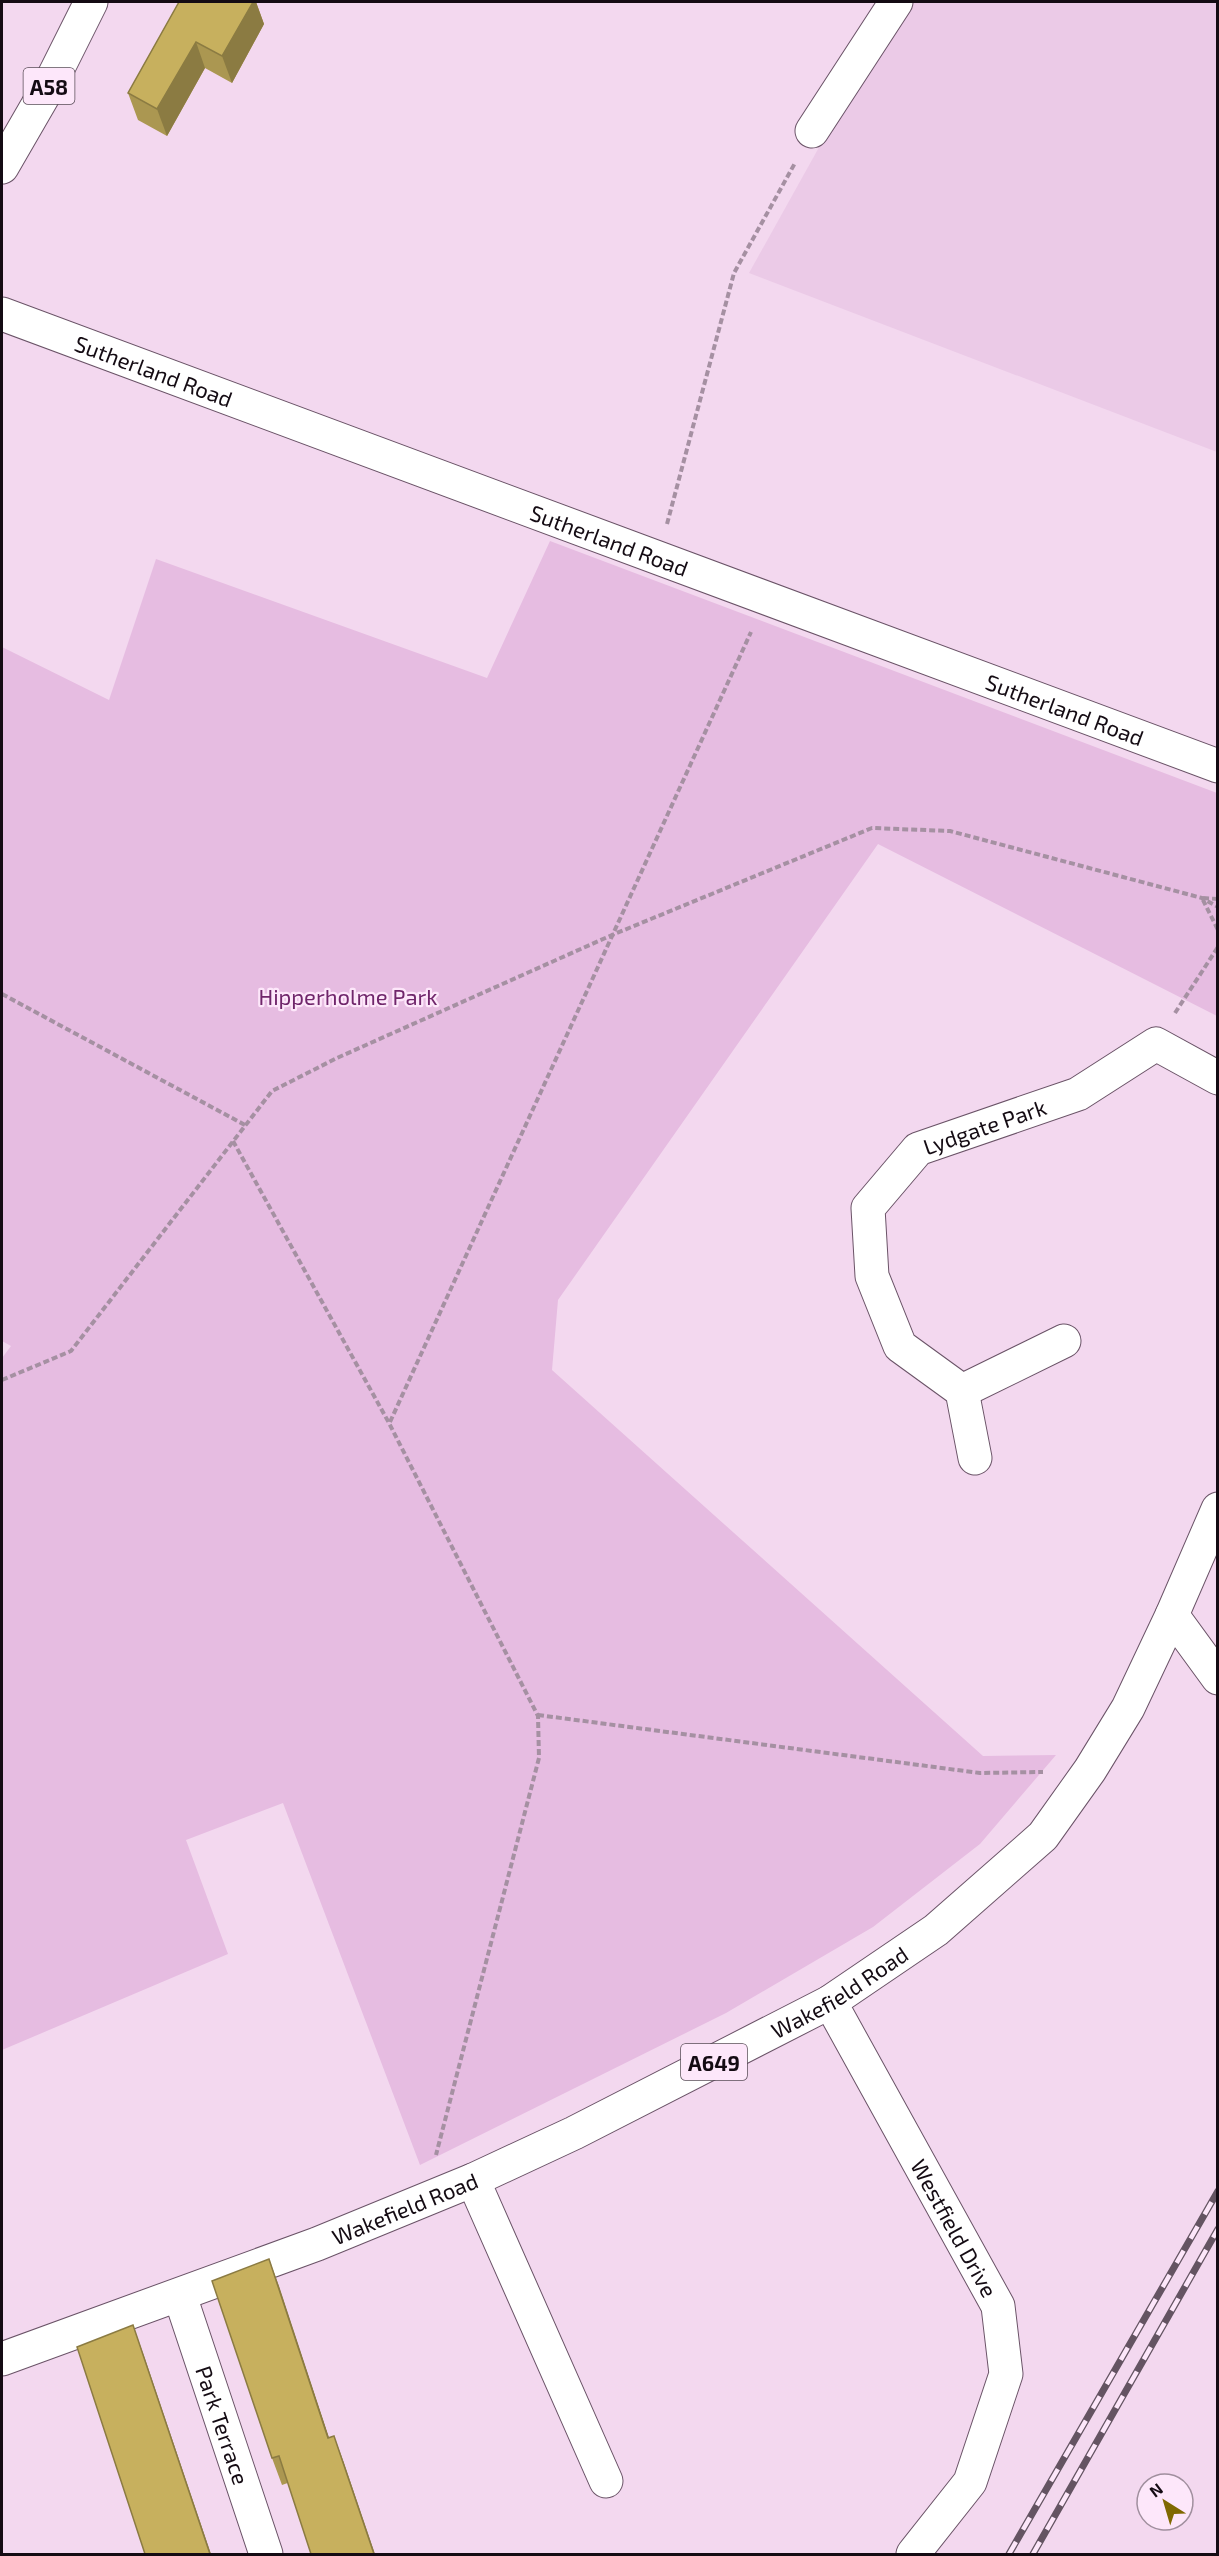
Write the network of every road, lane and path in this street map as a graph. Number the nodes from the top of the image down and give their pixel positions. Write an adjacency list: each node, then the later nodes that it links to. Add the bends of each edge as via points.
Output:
1 (91, 2): 4 (main road, A58)
2 (896, 2): 3 (main road)
3 (812, 131): 6 (path, via 734,273)
4 (2, 167)
5 (2, 314): 6 (main road, Sutherland Road)
6 (658, 558): 7 (main road, Sutherland Road)
7 (766, 598): 8 (main road, Sutherland Road); 13 (path)
8 (1218, 766)
9 (1202, 898): 10 (path); 11 (path); 12 (path); 13 (path, via 950,831 872,828)
10 (1218, 899)
11 (1218, 907)
12 (1218, 930)
13 (612, 935): 18 (path, via 272,1091); 23 (path)
14 (1218, 947): 16 (path)
15 (2, 994): 18 (path)
16 (1156, 1044): 17 (main road); 22 (main road, Lydgate Park, via 1078,1094 918,1149 867,1208 872,1276 900,1346)
17 (1218, 1078)
18 (245, 1125): 19 (path)
19 (232, 1141): 21 (path, via 71,1351); 23 (path)
20 (1064, 1341): 22 (main road)
21 (2, 1380)
22 (962, 1391): 24 (main road)
23 (389, 1423): 28 (path)
24 (975, 1458)
25 (1218, 1509): 26 (main road, Wakefield Road / A649)
26 (1172, 1615): 27 (main road); 29 (main road, Wakefield Road / A649, via 1128,1708)
27 (1218, 1678)
28 (537, 1714): 29 (path, via 980,1773); 32 (path, via 539,1758)
29 (1090, 1770): 30 (main road, Wakefield Road / A649, via 1043,1836 936,1930)
30 (830, 2002): 31 (main road, Wakefield Road / A649, via 574,2133); 37 (main road, Westfield Drive, via 998,2306 1006,2374 970,2482)
31 (473, 2180): 32 (main road, Wakefield Road / A649); 35 (main road)
32 (425, 2200): 33 (main road, Wakefield Road / A649)
33 (180, 2296): 34 (main road, Wakefield Road / A649); 36 (main road, Park Terrace)
34 (2, 2359)
35 (606, 2481)
36 (266, 2554)
37 (913, 2554)

